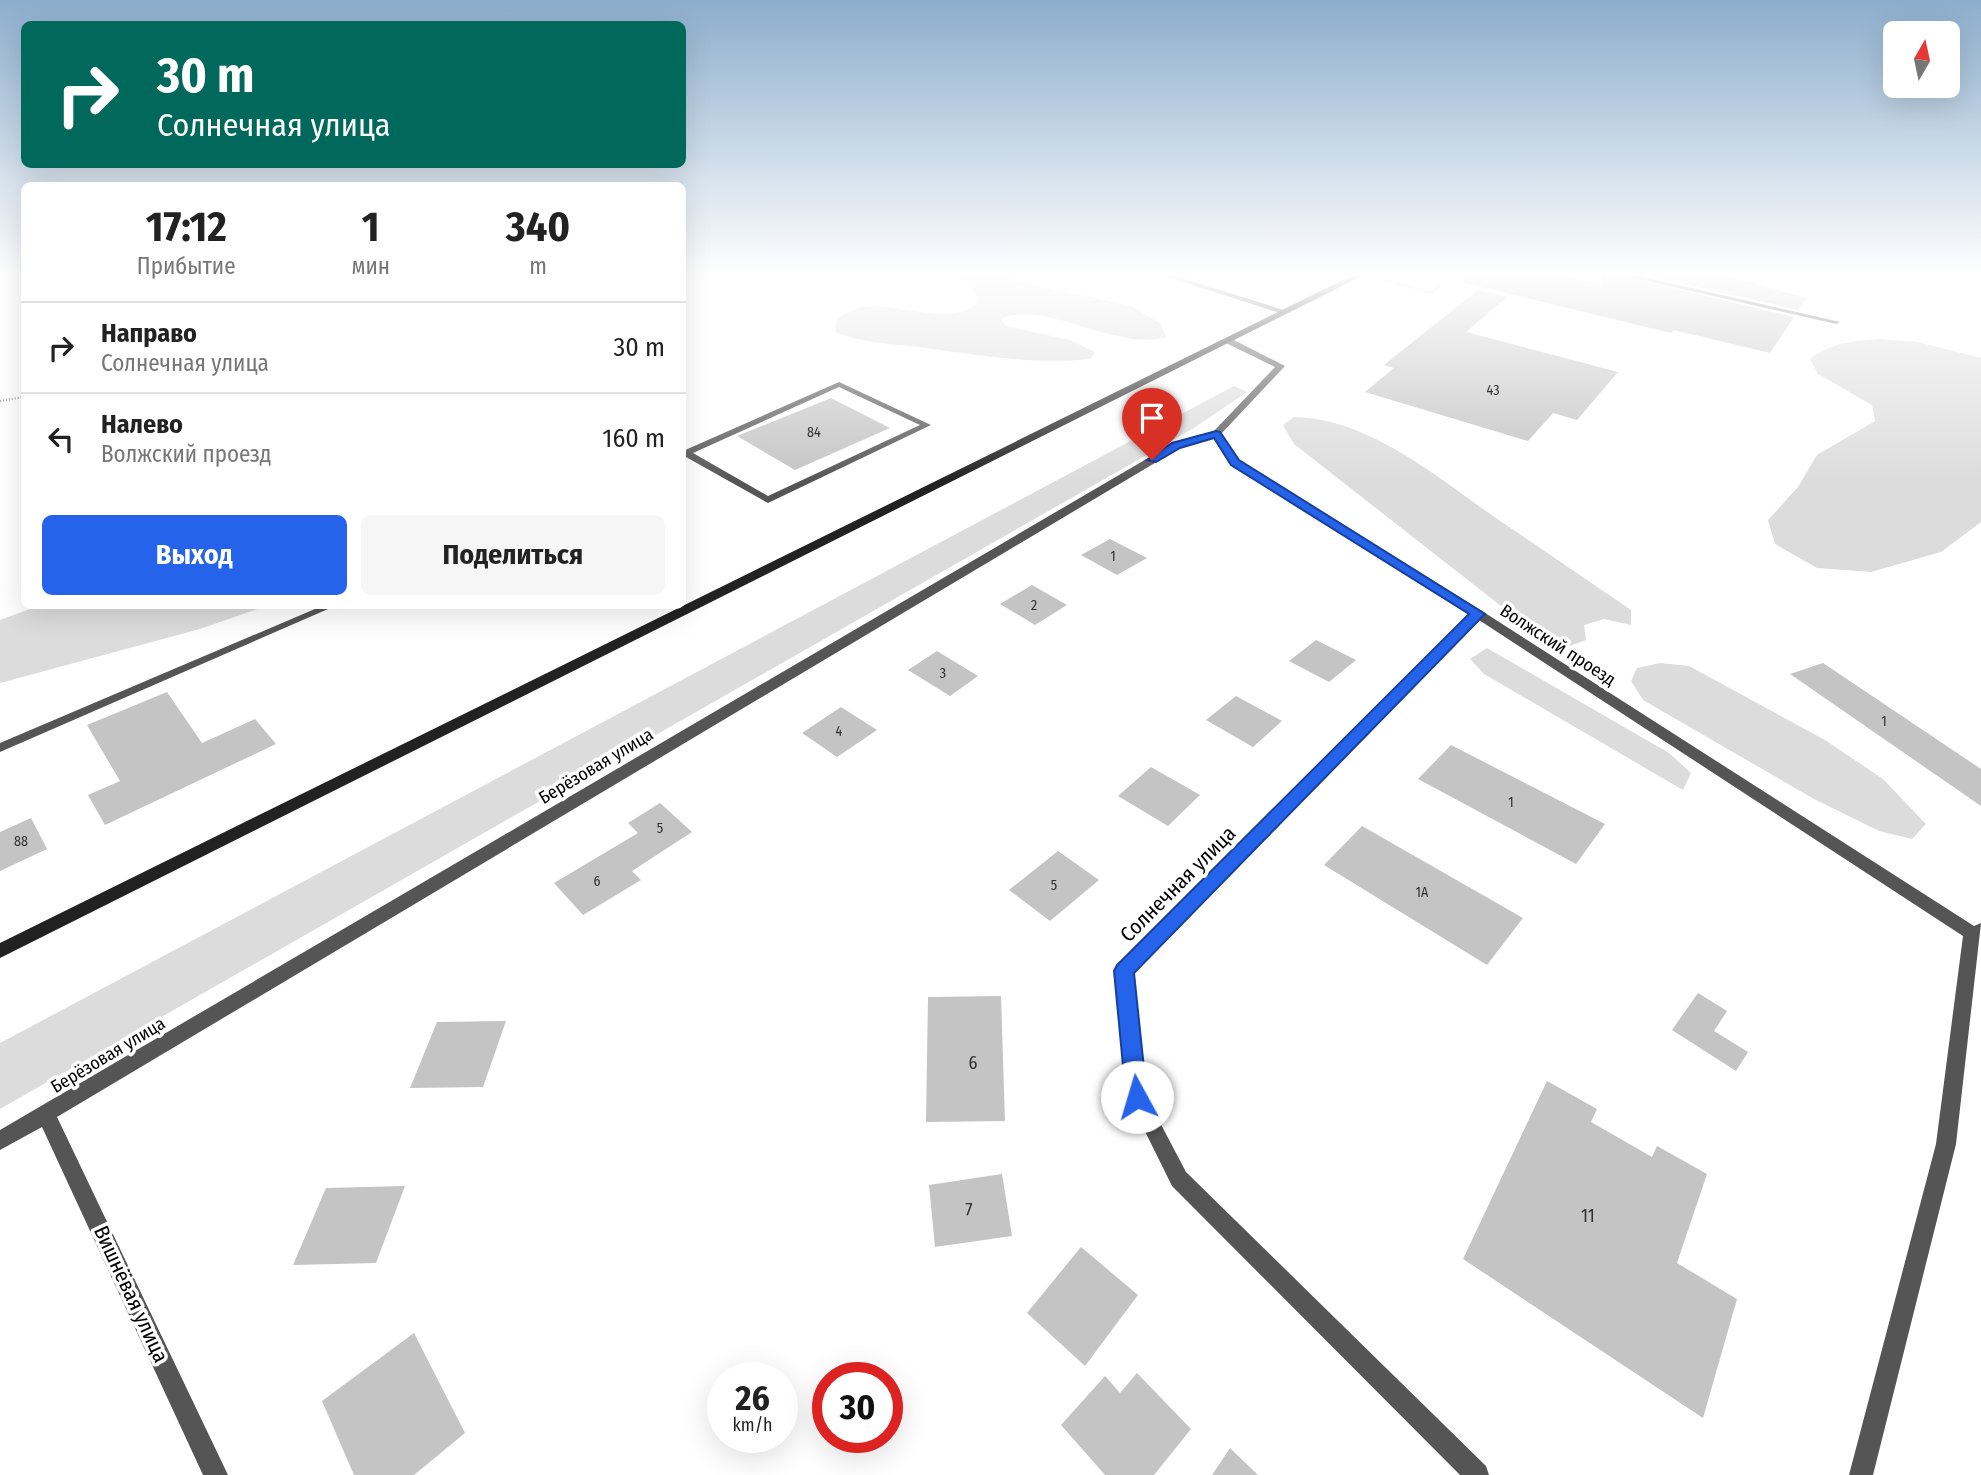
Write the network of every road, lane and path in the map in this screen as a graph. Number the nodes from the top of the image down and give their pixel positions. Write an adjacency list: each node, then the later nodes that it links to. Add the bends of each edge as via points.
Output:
1 (1225, 343): 12 (street)
2 (1233, 343): 5 (street, via 1281,366)
3 (21, 398): 4 (path)
4 (0, 401)
5 (1216, 434): 9 (street, Волжский проезд, via 1235,463); 13 (street, Берёзовая улица, via 1176,446)
6 (686, 454): 7 (lane, via 839,384 927,425 768,500)
7 (686, 455)
8 (323, 609): 10 (lane)
9 (1478, 614): 11 (street, Волжский проезд); 16 (street, Солнечная улица, via 1124,971 1137,1097 1179,1179)
10 (0, 748)
11 (1977, 932): 17 (street, via 1946,1144)
12 (0, 951)
13 (46, 1114): 14 (street, Берёзовая улица); 15 (street, Вишнёвая улица)
14 (0, 1141)
15 (216, 1475)
16 (1476, 1475)
17 (1861, 1475)

